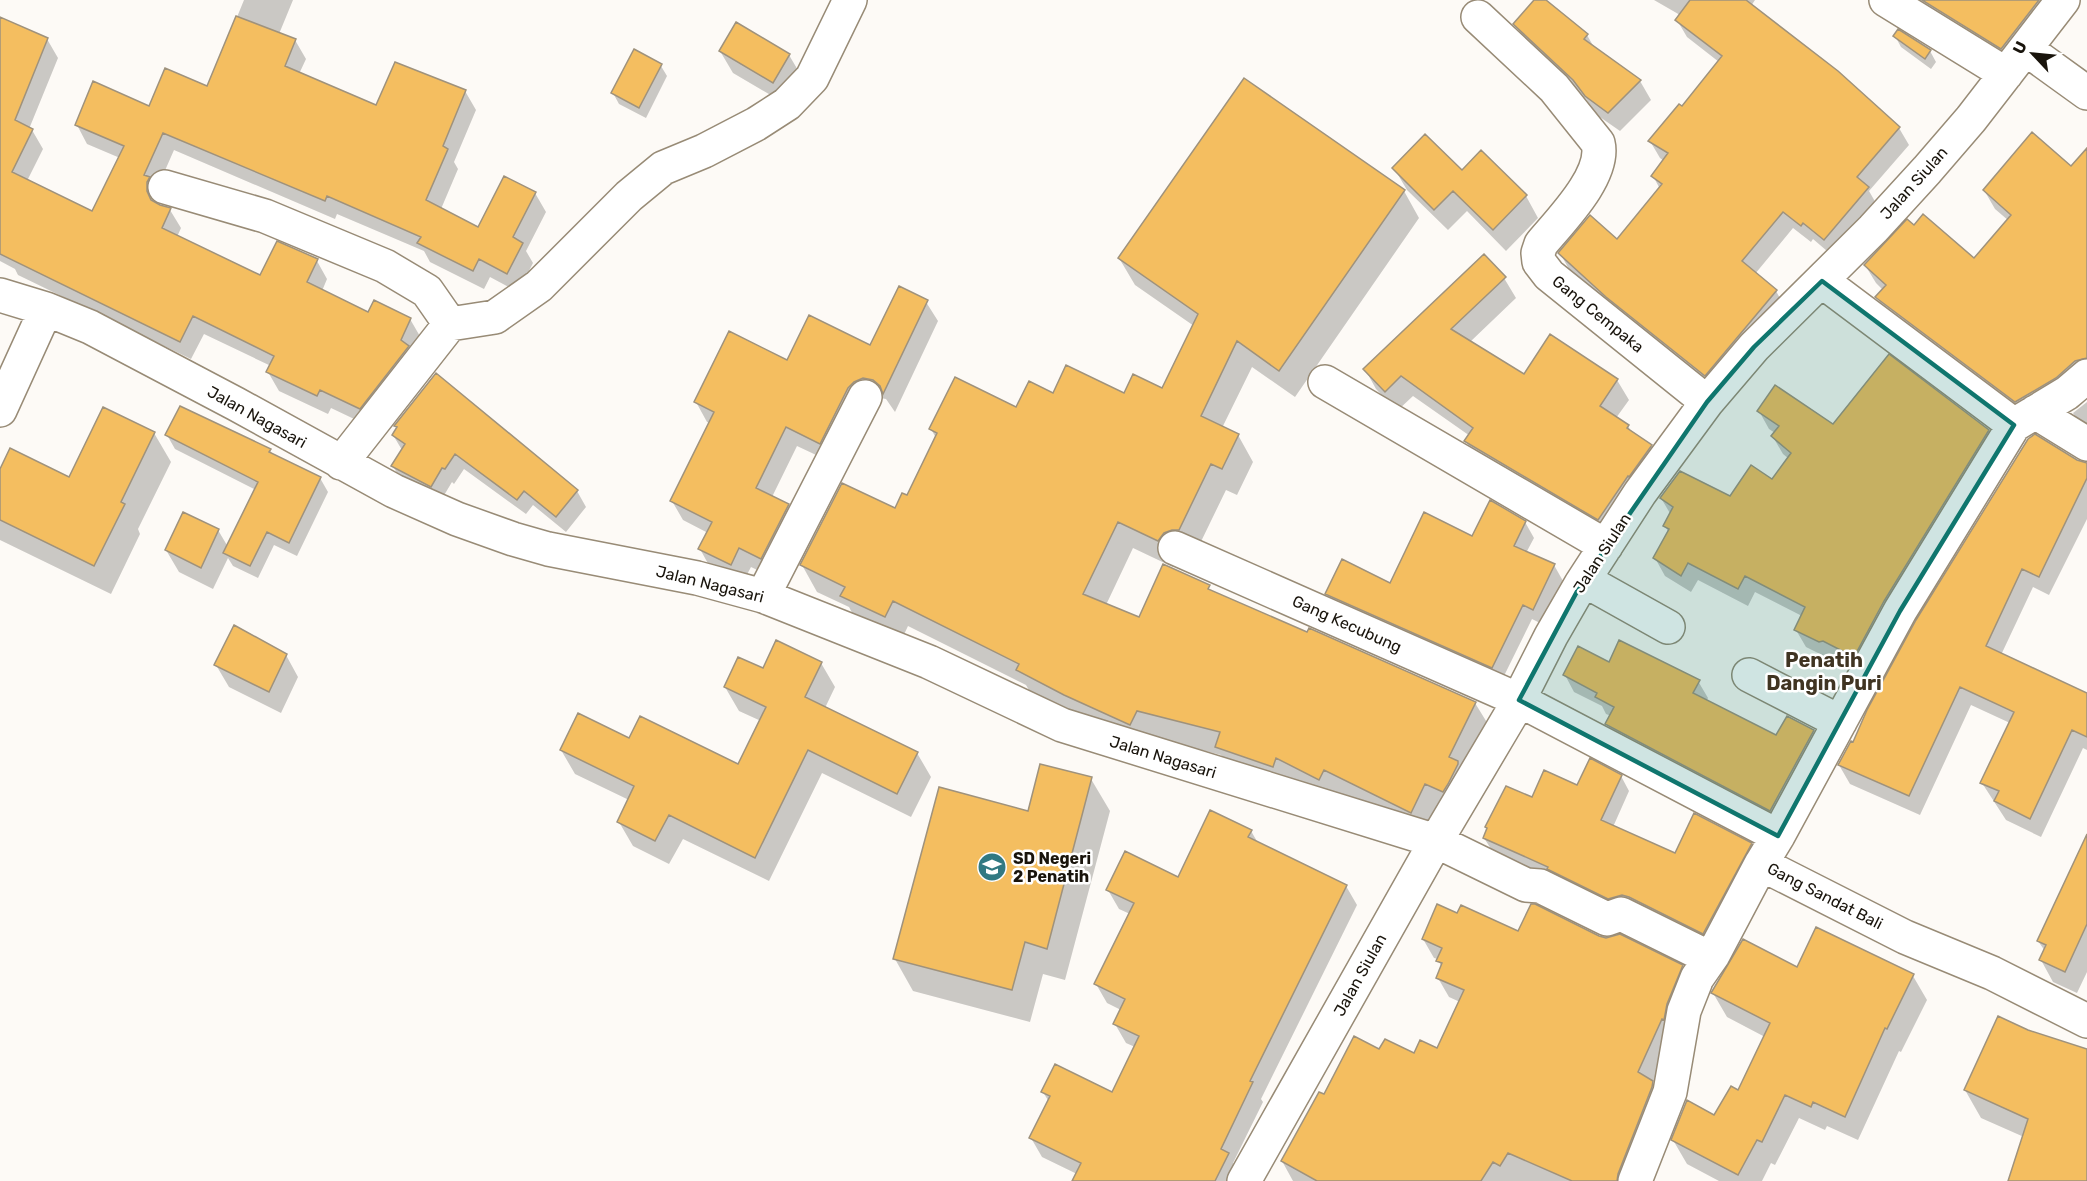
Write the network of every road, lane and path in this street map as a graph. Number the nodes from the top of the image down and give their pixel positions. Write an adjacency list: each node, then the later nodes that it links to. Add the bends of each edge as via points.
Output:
1 (850, 0): 11 (street, via 812,78 787,104 704,151 663,168 629,196 539,286 495,317)
2 (1886, 0): 5 (street)
3 (2063, 0): 5 (street, Jalan Siulan)
4 (1478, 16): 15 (street, Gang Cempaka, via 1554,88 1598,143 1600,153 1589,182 1541,244 1539,262 1563,288)
5 (2016, 62): 6 (street); 8 (street, Jalan Siulan, via 1928,170)
6 (2087, 93)
7 (165, 188): 11 (street, via 265,216 385,266 427,291)
8 (1822, 281): 15 (street, Jalan Siulan, via 1754,347); 17 (street)
9 (0, 295): 10 (street, Jalan Nagasari)
10 (46, 309): 16 (street); 19 (street, Jalan Nagasari, via 171,369)
11 (450, 324): 19 (street)
12 (2087, 376): 17 (street)
13 (1325, 382): 20 (street)
14 (865, 397): 23 (street)
15 (1707, 402): 20 (street, Jalan Siulan)
16 (0, 410)
17 (2025, 418): 18 (street); 27 (street, via 1899,611)
18 (2087, 444)
19 (341, 463): 23 (street, Jalan Nagasari, via 457,519 513,539)
20 (1606, 546): 22 (street, Jalan Siulan)
21 (1175, 548): 26 (street, Gang Kecubung)
22 (1584, 580): 24 (street); 26 (street, Jalan Siulan)
23 (763, 596): 29 (street, Jalan Nagasari, via 929,662 1062,725)
24 (1668, 627)
25 (1749, 675): 27 (street)
26 (1519, 700): 28 (street, Gang Sandat Bali); 29 (street, Jalan Siulan)
27 (1840, 722): 28 (street)
28 (1778, 836): 30 (street, Gang Sandat Bali)
29 (1436, 841): 31 (street, Jalan Nagasari, via 1607,919 1621,914); 33 (street, Jalan Siulan)
30 (1761, 864): 31 (street); 32 (street, Gang Sandat Bali, via 1905,937)
31 (1710, 958): 34 (street, via 1684,1011 1670,1092)
32 (2087, 1021)
33 (1244, 1181)
34 (1635, 1181)

